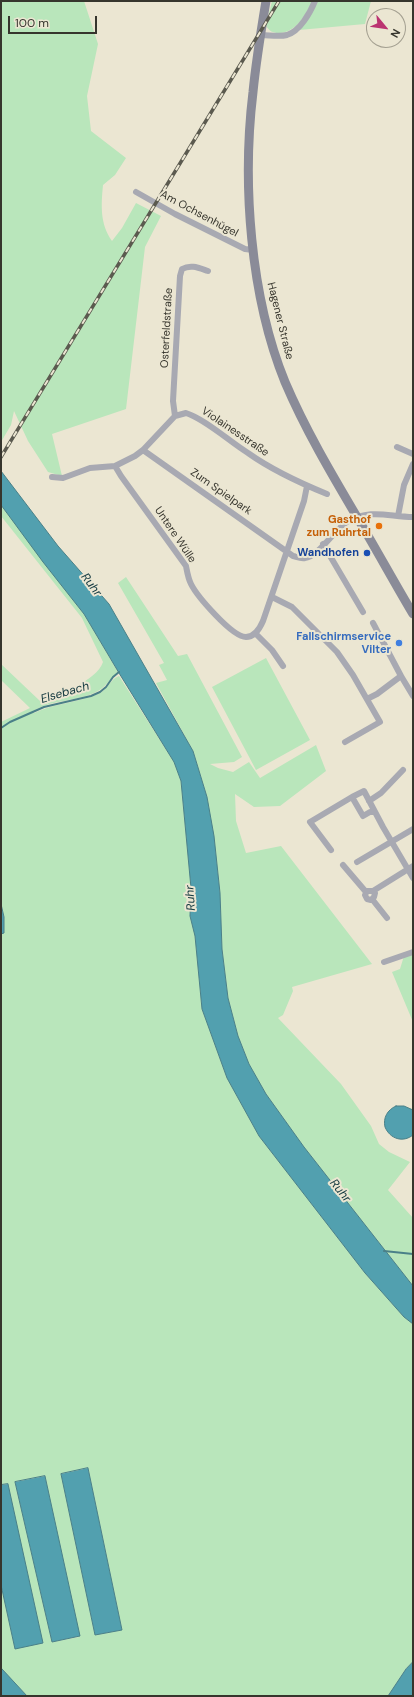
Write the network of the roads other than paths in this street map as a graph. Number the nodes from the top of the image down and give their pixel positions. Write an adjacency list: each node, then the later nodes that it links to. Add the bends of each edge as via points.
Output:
1 (266, 1): 3 (main road, Hagener Straße)
2 (315, 1): 3 (street, via 301,25 295,30 286,35)
3 (261, 35): 5 (main road, Hagener Straße, via 250,129 249,197)
4 (136, 192): 5 (street, Am Ochsenhügel, via 245,249)
5 (253, 250): 18 (main road, Hagener Straße, via 268,331 285,381 318,452)
6 (208, 271): 7 (street, Osterfeldstraße, via 187,267 182,269 180,276 173,401)
7 (175, 416): 9 (street); 14 (street, Violainesstraße, via 189,414 248,454)
8 (397, 447): 10 (street)
9 (143, 450): 12 (street); 20 (street, Zum Spielpark)
10 (413, 454)
11 (413, 464): 16 (street, via 404,485)
12 (116, 466): 13 (street, via 90,468 63,478); 25 (street, Untere Wülle, via 120,476 186,566 197,593 236,635 247,637)
13 (52, 478)
14 (307, 486): 15 (street, Violainesstraße); 20 (street)
15 (327, 494)
16 (398, 516): 17 (street); 18 (street, via 376,513)
17 (413, 517)
18 (357, 518): 19 (street, via 346,522); 23 (main road, Hagener Straße)
19 (323, 544): 20 (street, via 314,555 307,558 293,556); 22 (street)
20 (288, 551): 21 (street)
21 (272, 597): 25 (street, via 263,621); 29 (street, via 292,607 336,652)
22 (363, 612)
23 (413, 614)
24 (374, 623): 27 (street)
25 (255, 633): 26 (street)
26 (283, 666)
27 (401, 676): 28 (street); 29 (street, via 377,694)
28 (413, 696)
29 (367, 698): 30 (street, via 380,722)
30 (345, 742)
31 (403, 770): 33 (street, via 381,793)
32 (352, 797): 33 (street, via 364,791); 34 (street, via 363,816); 37 (street, via 310,822)
33 (369, 801): 34 (street)
34 (375, 812): 36 (street)
35 (413, 829): 36 (street)
36 (392, 841): 38 (street); 40 (street)
37 (330, 850)
38 (357, 862)
39 (343, 865): 43 (street)
40 (410, 868): 41 (street); 42 (street)
41 (413, 878)
42 (373, 891): 43 (street); 44 (street, via 375,895)
43 (366, 892): 44 (street, via 366,898)
44 (372, 899): 45 (street)
45 (387, 918)
46 (413, 952): 47 (street)
47 (384, 962)

